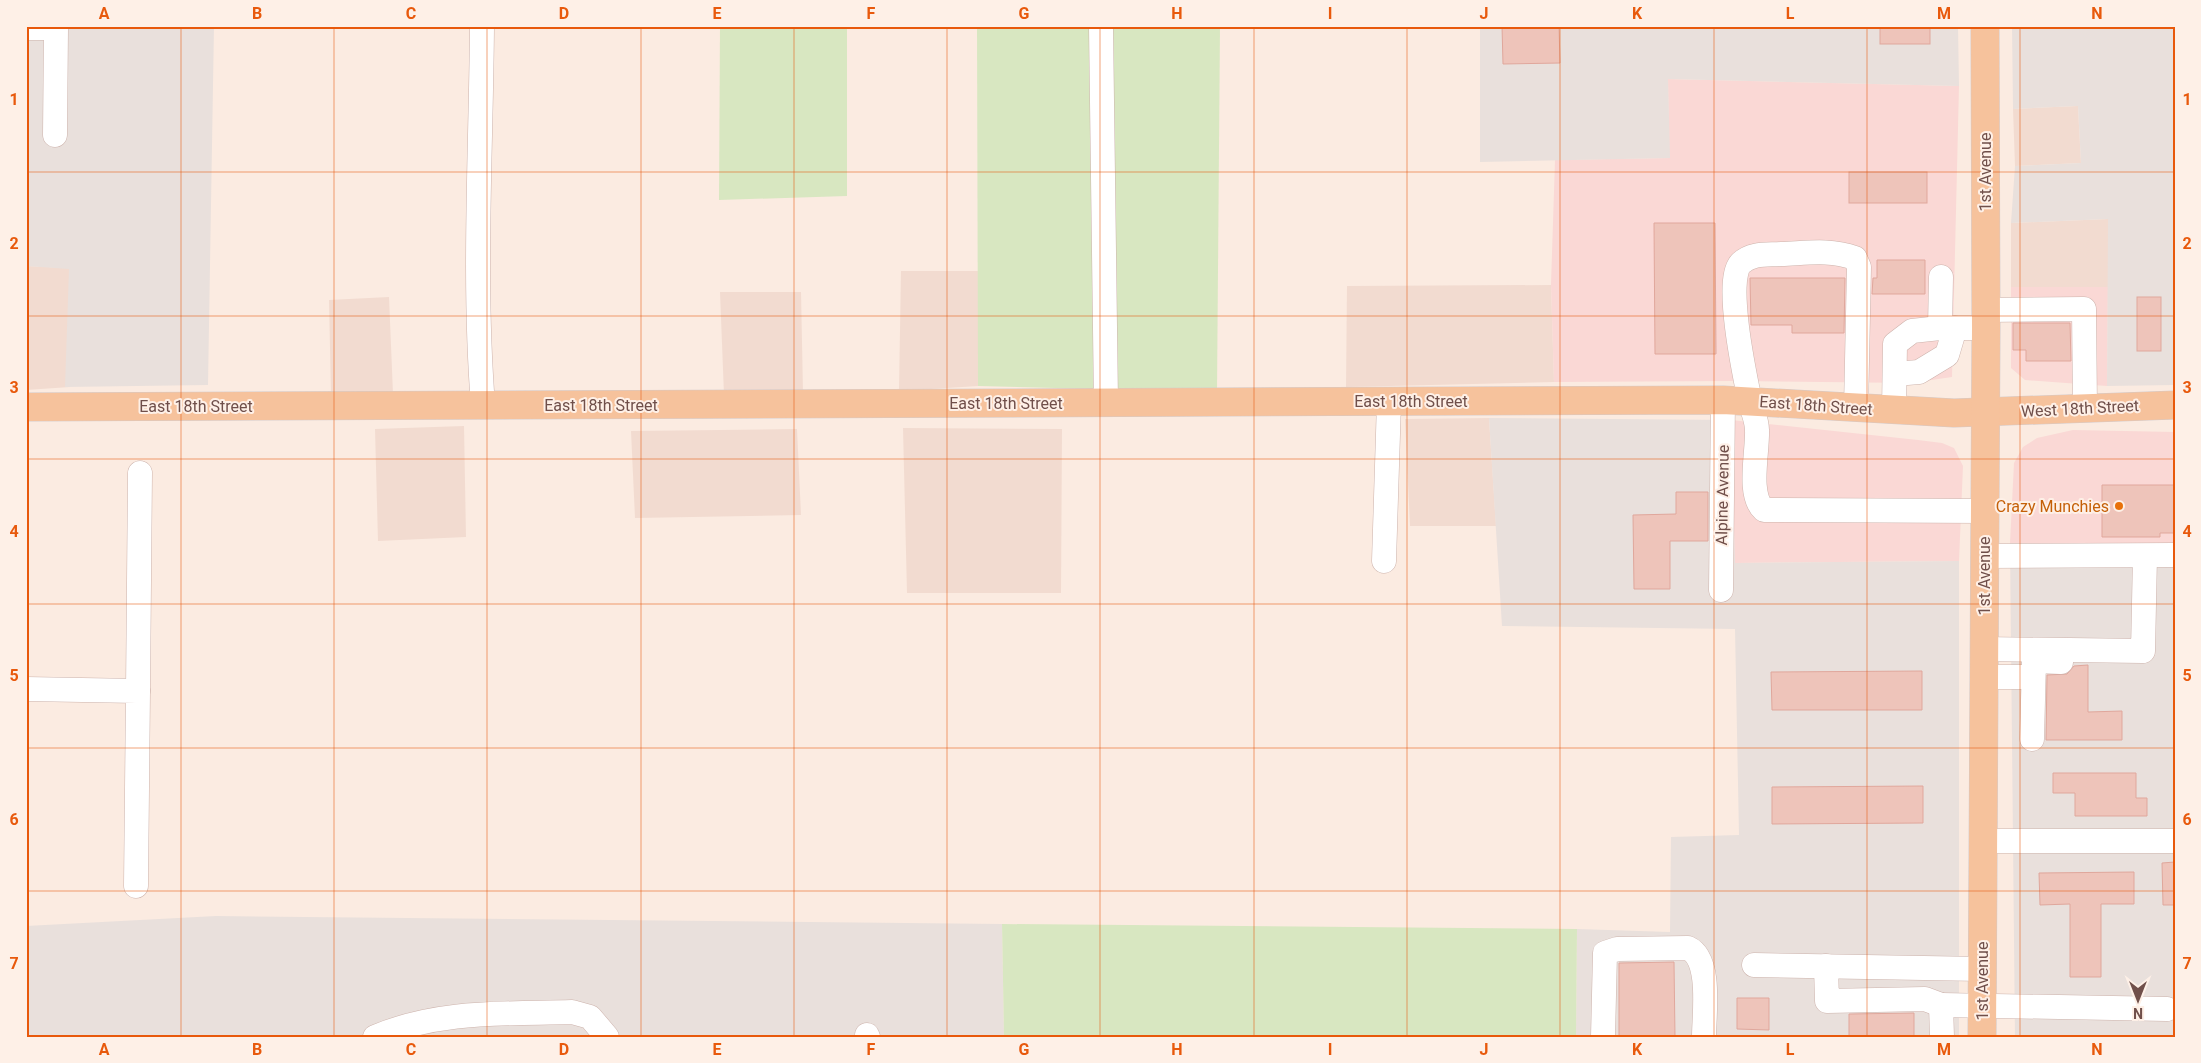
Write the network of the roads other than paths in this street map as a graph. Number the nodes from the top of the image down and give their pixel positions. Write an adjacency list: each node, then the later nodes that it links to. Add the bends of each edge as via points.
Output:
1 (482, 26): 13 (street, via 478,224 479,357)
2 (1101, 26): 12 (street)
3 (1985, 26): 7 (main road, 1st Avenue)
4 (26, 28): 5 (street, via 56,28)
5 (55, 135)
6 (1942, 277): 8 (street)
7 (1986, 319): 8 (street); 17 (street, via 2084,309); 19 (main road, 1st Avenue)
8 (1948, 328): 9 (street, via 1947,355 1919,372); 9 (street, via 1912,331 1895,344)
9 (1895, 374): 18 (street)
10 (1736, 401): 11 (main road, East 18th Street); 16 (main road, East 18th Street); 16 (street, via 1734,280 1740,264 1754,255 1835,251 1855,258 1859,267); 21 (street, via 1757,428 1754,487 1758,505 1764,510); 26 (street, Alpine Avenue)
11 (1389, 402): 12 (main road, East 18th Street); 25 (street)
12 (1106, 403): 13 (main road, East 18th Street)
13 (483, 405): 15 (main road, East 18th Street)
14 (2175, 405): 17 (main road, West 18th Street)
15 (26, 407)
16 (1856, 408): 18 (main road, East 18th Street)
17 (2085, 408): 19 (main road, West 18th Street)
18 (1894, 410): 19 (main road, East 18th Street)
19 (1986, 413): 21 (main road, 1st Avenue)
20 (140, 473): 32 (street)
21 (1984, 511): 23 (main road, 1st Avenue)
22 (2175, 555): 24 (street)
23 (1984, 556): 24 (street); 27 (main road, 1st Avenue)
24 (2145, 556): 27 (street, via 2143,651)
25 (1384, 561)
26 (1721, 590)
27 (1983, 649): 29 (main road, 1st Avenue)
28 (2122, 663): 30 (street, via 2034,661)
29 (1983, 677): 30 (street); 34 (main road, 1st Avenue)
30 (2033, 677): 33 (street)
31 (26, 690): 32 (street)
32 (138, 691): 36 (street)
33 (2032, 739)
34 (1983, 841): 35 (street); 39 (main road, 1st Avenue)
35 (2175, 841)
36 (136, 886)
37 (1754, 965): 38 (street)
38 (1826, 966): 39 (street); 40 (street, via 1827,1001 1925,999)
39 (1982, 969): 41 (main road, 1st Avenue)
40 (1941, 1005): 41 (street); 47 (street)
41 (1982, 1005): 42 (street); 48 (main road, 1st Avenue)
42 (2167, 1009)
43 (375, 1037): 44 (street, via 394,1029 455,1015 572,1012 590,1017)
44 (607, 1037)
45 (1604, 1037): 46 (street, via 1605,953 1617,948 1688,948 1696,954 1704,974)
46 (1704, 1037)
47 (1942, 1037)
48 (1982, 1037)

